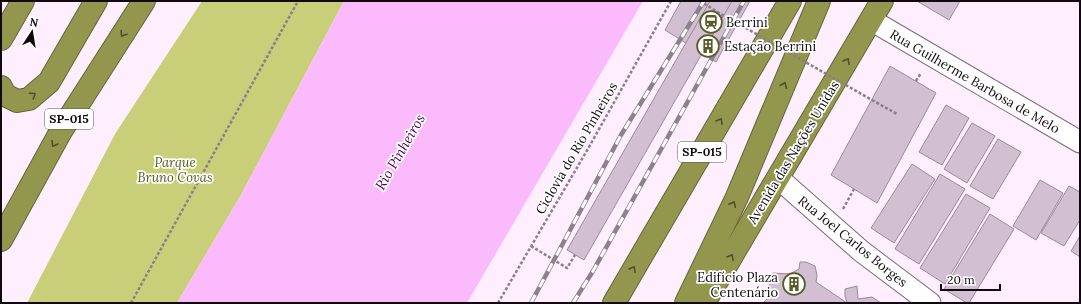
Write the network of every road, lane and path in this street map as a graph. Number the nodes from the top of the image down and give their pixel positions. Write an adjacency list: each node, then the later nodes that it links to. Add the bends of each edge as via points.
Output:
1 (23, 1): 13 (highway)
2 (96, 1): 14 (highway, one-way to 2, via 5,95 17,101 29,99 49,82)
3 (144, 1): 18 (highway, SP-015, one-way to 18, via 61,131)
4 (298, 1): 22 (path)
5 (671, 1): 20 (path, Ciclovia do Rio Pinheiros)
6 (700, 1): 10 (path)
7 (790, 1): 24 (highway, SP-015, one-way to 7)
8 (819, 1): 25 (highway, one-way to 8, via 737,196)
9 (882, 1): 11 (highway, Avenida das Nações Unidas)
10 (724, 16)
11 (871, 20): 16 (street, Rua Guilherme Barbosa de Melo); 17 (highway, Avenida das Nações Unidas, one-way to 11)
12 (737, 24): 15 (path, bridge)
13 (1, 39)
14 (1, 88)
15 (897, 114)
16 (1080, 142)
17 (778, 178): 26 (highway, Avenida das Nações Unidas, one-way to 17); 27 (street, Rua Joel Carlos Borges, via 861,251)
18 (7, 225): 19 (highway, SP-015)
19 (1, 240)
20 (531, 246): 21 (path, via 567,268); 23 (path, Ciclovia do Rio Pinheiros)
21 (575, 255)
22 (132, 303)
23 (498, 303)
24 (614, 303)
25 (686, 303)
26 (704, 303)
27 (930, 303)

